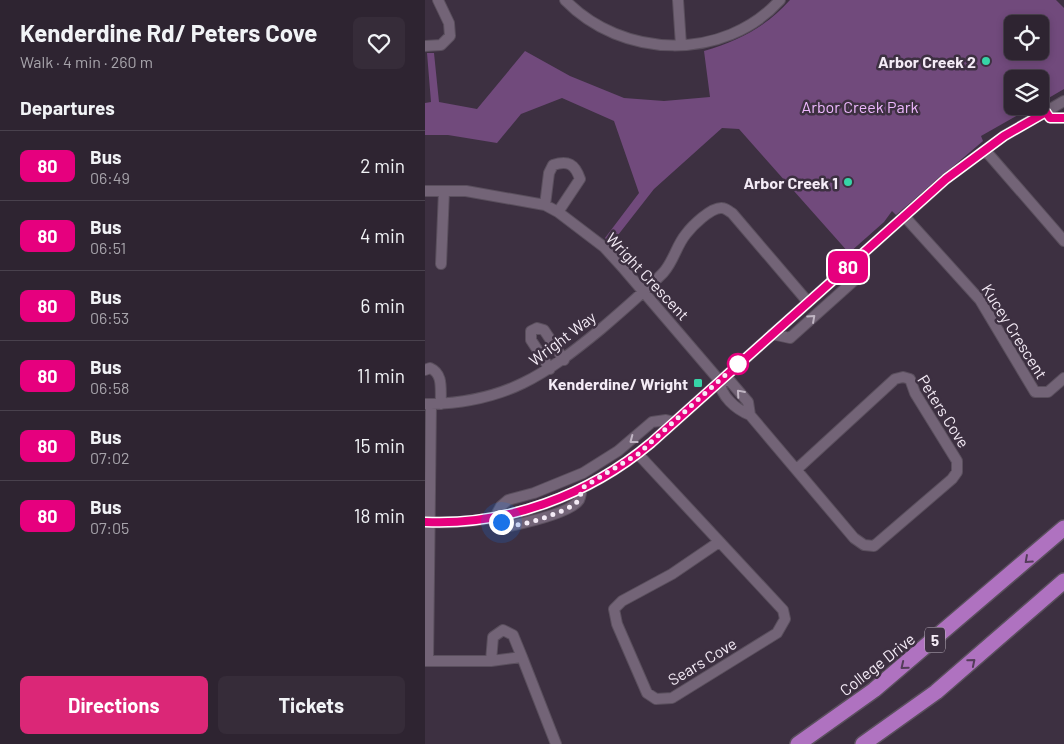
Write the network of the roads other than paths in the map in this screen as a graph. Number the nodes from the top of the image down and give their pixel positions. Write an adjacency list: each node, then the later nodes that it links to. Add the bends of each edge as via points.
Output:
1 (438, 0): 6 (street, via 449,23 450,36 441,45)
2 (565, 0): 5 (street, via 593,23 616,35 660,46)
3 (678, 0): 5 (street)
4 (780, 0): 5 (street, via 757,21 738,31 712,41)
5 (681, 45)
6 (425, 46)
7 (1064, 101): 8 (street)
8 (1049, 110)
9 (1041, 115): 12 (street)
10 (1048, 115): 11 (street, via 1050,118)
11 (1064, 118)
12 (985, 150): 17 (street, via 946,179); 18 (street)
13 (425, 191): 14 (street, Wright Crescent)
14 (444, 191): 15 (street, Wright Crescent, via 466,191); 20 (street)
15 (545, 205): 16 (street, Wright Crescent); 16 (street, via 553,165 571,164 580,179)
16 (558, 212): 21 (street, Wright Crescent, via 604,247)
17 (905, 217): 19 (street); 27 (street, Kucey Crescent, via 980,300 1035,392 1048,392)
18 (1064, 241)
19 (856, 260): 22 (street); 23 (street, one-way to 19, via 790,338 858,277 860,269)
20 (441, 264)
21 (645, 292): 22 (street, Wright Way, via 671,265 685,234 713,210 725,208); 24 (street, Wright Way); 28 (street, Wright Crescent)
22 (808, 302): 23 (street)
23 (772, 334): 28 (street)
24 (564, 360): 25 (street, Wright Way); 25 (street, via 545,330 537,328 531,331 531,340)
25 (551, 369): 29 (street, Wright Way, via 499,393 461,402)
26 (425, 370): 29 (street, via 437,371 440,377)
27 (1064, 378)
28 (719, 380): 30 (street); 32 (street, Peters Cove, via 730,381 748,402 750,415)
29 (432, 404): 34 (street)
30 (674, 422): 31 (street); 33 (street, one-way to 33, via 652,422 618,451 583,473 508,500)
31 (638, 454): 33 (street, via 582,488 575,503 555,514 510,526); 36 (street, Sears Cove)
32 (797, 469): 32 (street, Peters Cove, via 854,538 863,545 874,546 952,479 957,472 957,461 915,393 910,379 903,377 895,379)
33 (495, 517): 34 (street)
34 (428, 522): 41 (street)
35 (1064, 528): 44 (highway, College Drive / 5, one-way to 44, via 874,690)
36 (719, 542): 36 (street, Sears Cove, via 783,610 785,618 777,632 671,698 656,699 647,693 617,624 614,609)
37 (1064, 581): 39 (highway, 5)
38 (1064, 587): 39 (highway)
39 (1039, 604): 45 (highway, 5, one-way to 39, via 936,692)
40 (522, 657): 42 (street); 42 (street, via 513,635 503,630 493,637); 43 (street)
41 (426, 661): 42 (street)
42 (491, 661)
43 (555, 744)
44 (798, 744)
45 (863, 744)

